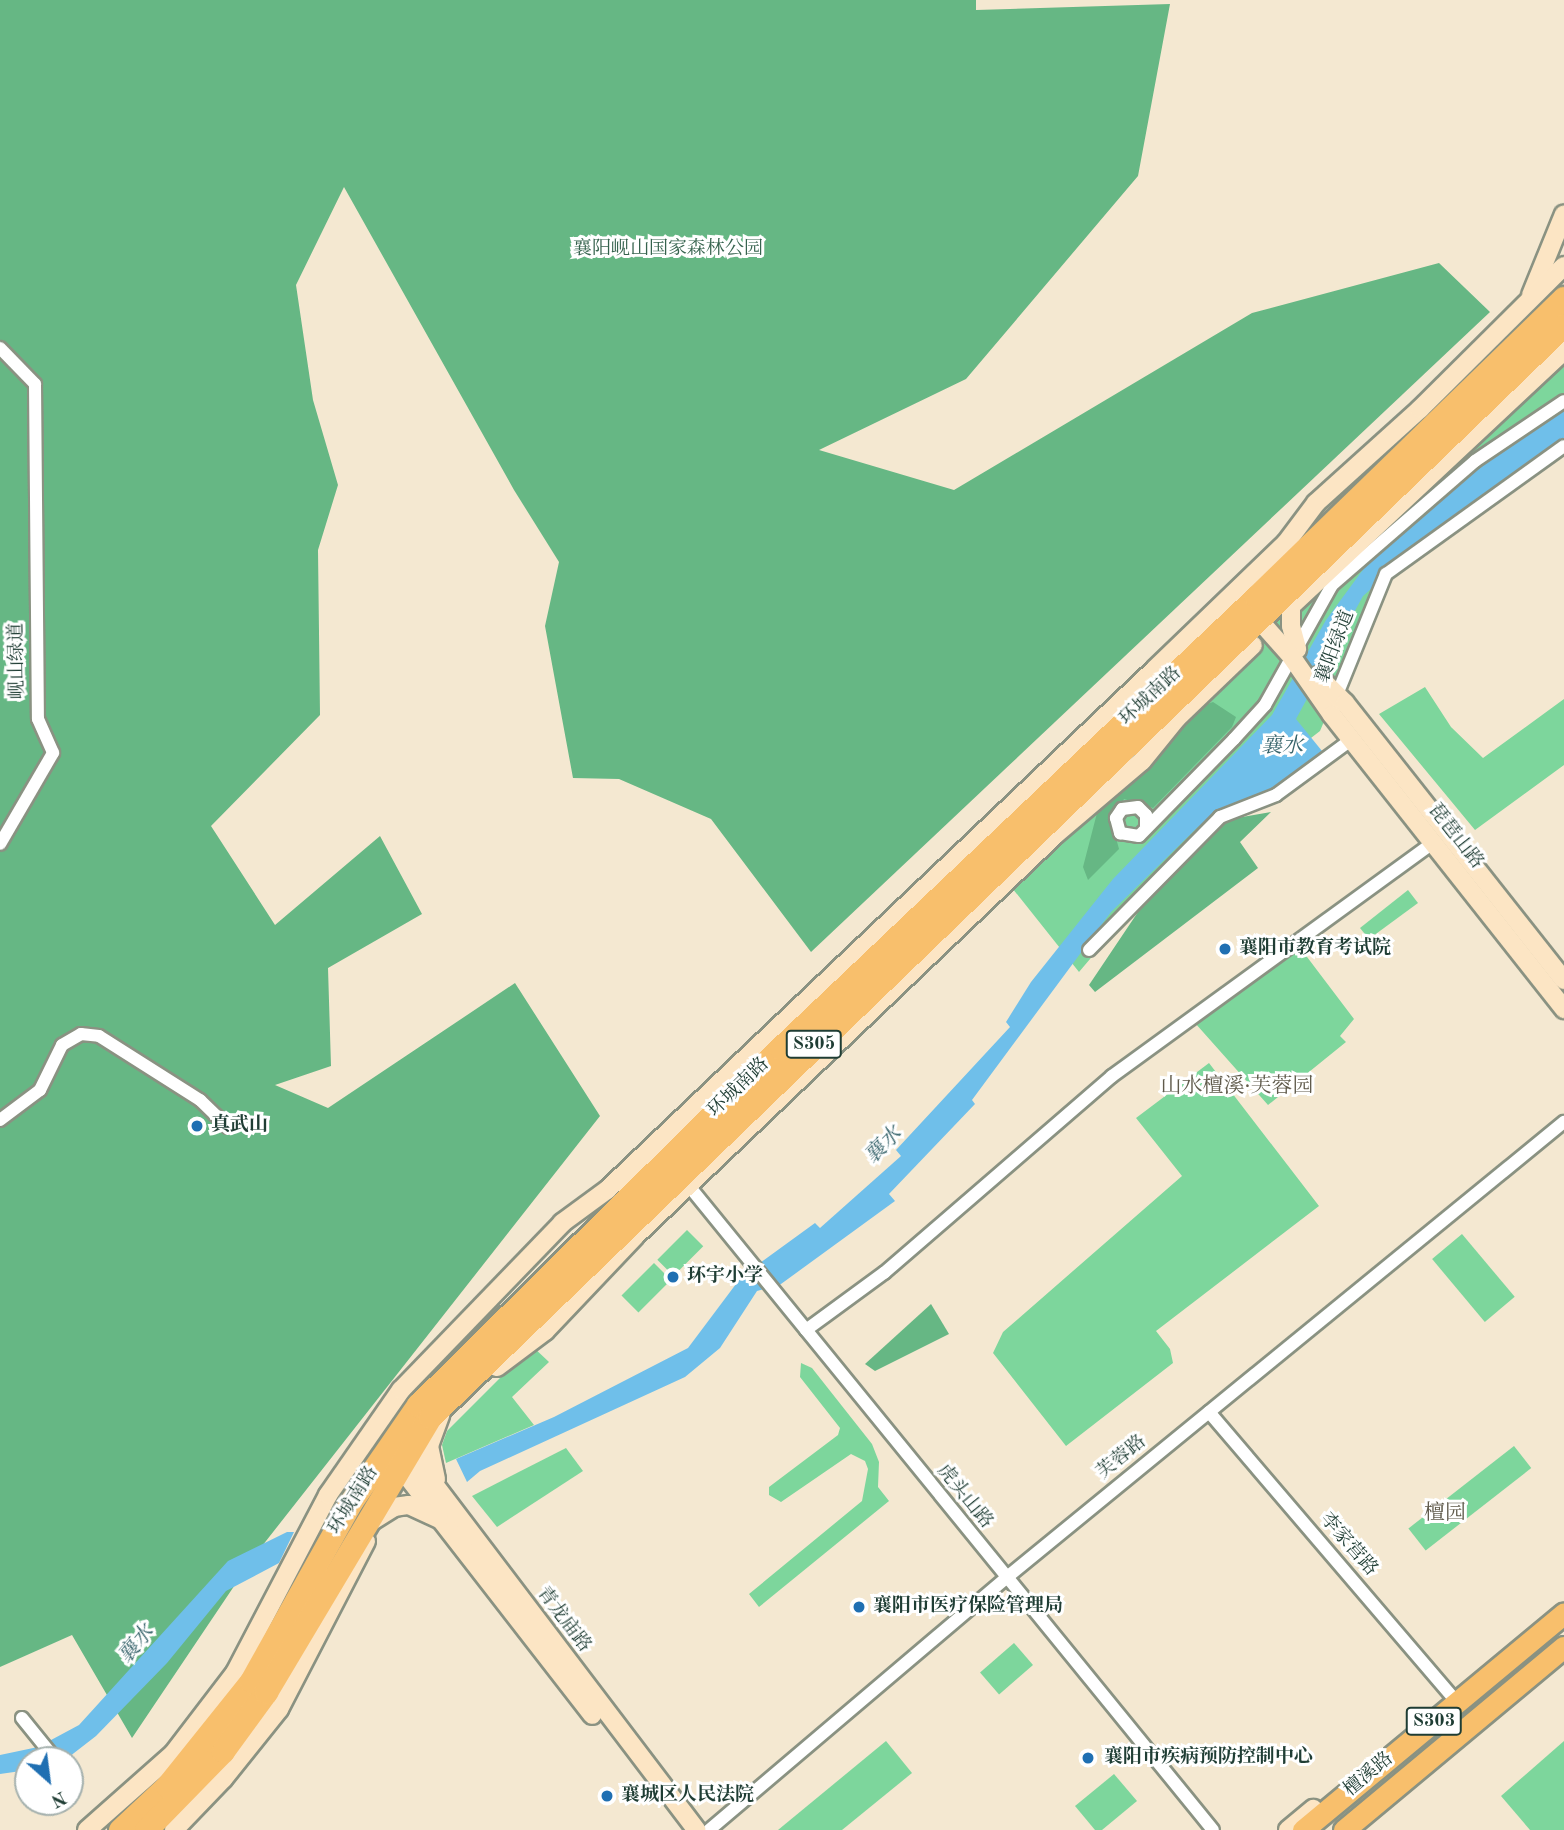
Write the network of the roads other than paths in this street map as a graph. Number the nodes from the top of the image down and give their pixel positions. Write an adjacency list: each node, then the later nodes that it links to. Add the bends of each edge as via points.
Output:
1 (1564, 214): 4 (street)
2 (1564, 267): 4 (street)
3 (1564, 298): 6 (highway, 环城南路)
4 (1529, 299): 6 (street); 11 (street, via 1420,409 1316,503 1286,542)
5 (1564, 325): 11 (highway, 环城南路 / S305)
6 (1527, 333): 11 (highway, 环城南路 / S305)
7 (0, 348): 18 (street, 岘山绿道, via 35,384 38,719 54,753)
8 (1564, 351): 11 (street)
9 (1564, 401): 13 (street, 襄阳绿道, via 1475,461 1355,562 1332,585)
10 (1564, 446): 14 (street, 襄阳绿道, via 1386,574)
11 (1261, 601): 12 (highway, 环城南路 / S305); 13 (street); 13 (street); 25 (highway, 环城南路 / S305)
12 (1242, 645): 13 (street); 25 (highway, 环城南路 / S305)
13 (1294, 652): 14 (street); 16 (street, 襄阳绿道, via 1257,713 1135,837 1117,829 1118,813 1138,807 1146,815)
14 (1325, 688): 15 (street, 琵琶山路); 20 (street, 琵琶山路)
15 (1352, 740): 17 (street, 琵琶山路); 19 (street, via 1276,795 1220,817)
16 (1146, 826)
17 (1433, 843): 21 (street, 琵琶山路); 26 (street, via 1112,1076 884,1273)
18 (0, 844)
19 (1089, 950)
20 (1564, 980)
21 (1564, 1009)
22 (0, 1119): 24 (street, via 40,1090 62,1045 81,1034 99,1036 200,1100)
23 (1564, 1122): 28 (street, 芙蓉路)
24 (228, 1127)
25 (672, 1166): 26 (street, 虎头山路); 27 (highway, 环城南路 / S305); 29 (street, via 545,1331 513,1353); 30 (highway, 环城南路 / S305, via 472,1349 418,1405); 42 (street, via 607,1190 562,1223 401,1390 328,1495 234,1673)
26 (806, 1330): 34 (street, 虎头山路)
27 (451, 1395): 29 (street); 30 (highway, 环城南路 / S305)
28 (1209, 1412): 34 (street, 芙蓉路); 39 (street, 李家营路)
29 (434, 1426): 31 (street, via 431,1466)
30 (397, 1450): 31 (street, 青龙庙路); 32 (street, 青龙庙路); 33 (highway, 环城南路 / S305); 42 (highway, 环城南路 / S305, via 351,1502 251,1681 175,1778)
31 (445, 1498): 47 (street, 青龙庙路)
32 (443, 1521): 33 (street, via 410,1505); 46 (street, 青龙庙路)
33 (368, 1523): 44 (highway, 环城南路 / S305, via 266,1692 223,1751); 45 (street, via 279,1709 223,1779)
34 (1006, 1578): 48 (street, 芙蓉路); 49 (street, 虎头山路)
35 (1564, 1602): 39 (street)
36 (1564, 1613): 39 (main road, 檀溪路 / S303)
37 (1564, 1647): 52 (main road, 檀溪路 / S303)
38 (1564, 1658): 53 (street)
39 (1454, 1698): 50 (street); 51 (main road, 檀溪路 / S303)
40 (22, 1718): 41 (street)
41 (45, 1746)
42 (112, 1826): 43 (street)
43 (87, 1830)
44 (146, 1830)
45 (174, 1830)
46 (683, 1830)
47 (696, 1830)
48 (709, 1830)
49 (1213, 1830)
50 (1288, 1830)
51 (1303, 1830)
52 (1344, 1830)
53 (1357, 1830)

